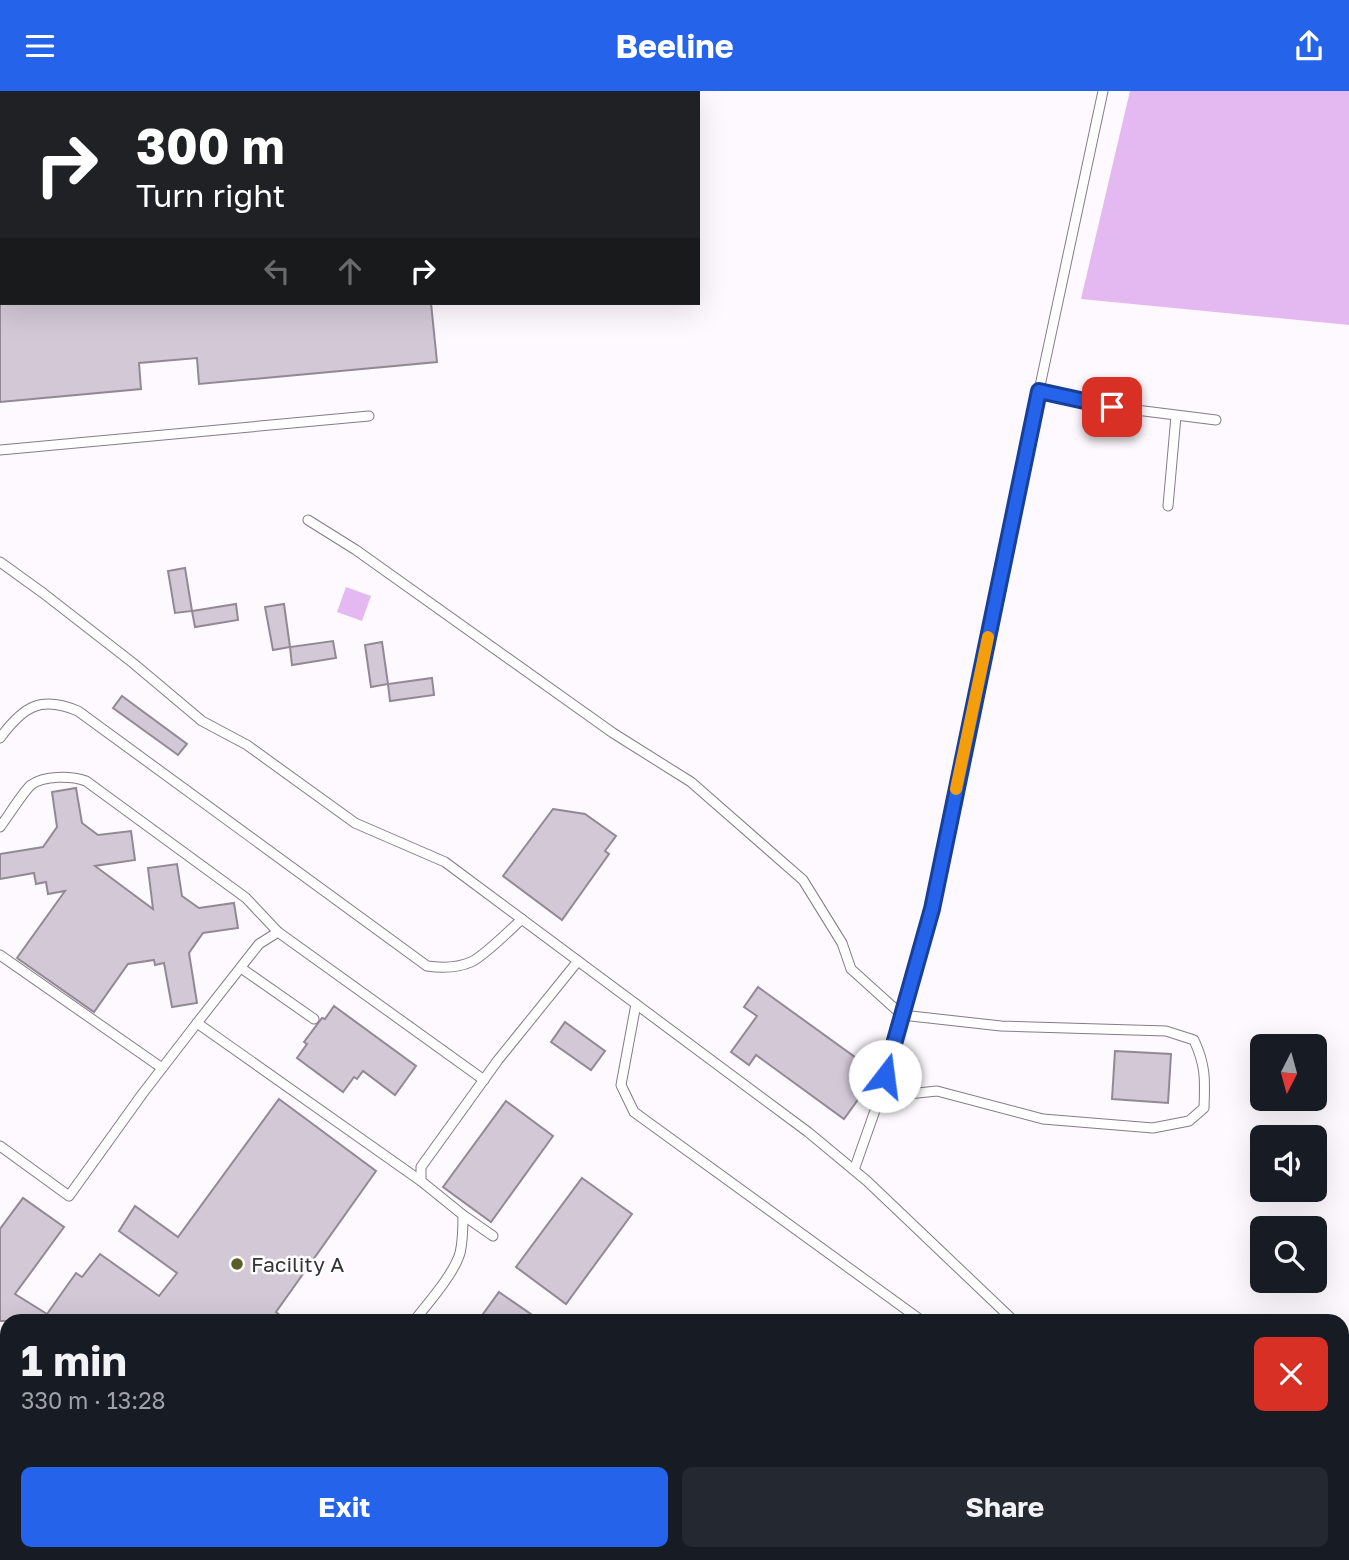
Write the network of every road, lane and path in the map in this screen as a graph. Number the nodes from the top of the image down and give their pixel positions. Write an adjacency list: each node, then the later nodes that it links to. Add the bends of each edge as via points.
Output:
1 (1103, 91): 2 (lane)
2 (1039, 391): 4 (lane); 18 (lane, via 932,909)
3 (369, 416): 6 (lane)
4 (1176, 416): 5 (lane); 7 (lane)
5 (1216, 420)
6 (0, 450)
7 (1168, 506)
8 (308, 520): 18 (lane, via 613,733 691,782 803,880 842,943 850,969)
9 (0, 562): 12 (lane, via 202,721 247,745 355,823 445,862)
10 (0, 738): 12 (lane, via 19,714 34,706 53,704 78,711 427,967 474,961)
11 (0, 827): 13 (lane, via 31,785 66,777 86,781 246,898)
12 (522, 919): 15 (lane)
13 (278, 932): 16 (lane, via 259,944); 22 (lane)
14 (0, 955): 21 (lane)
15 (578, 961): 17 (lane); 22 (lane)
16 (241, 968): 19 (lane); 20 (lane)
17 (636, 1004): 25 (lane); 30 (lane, via 621,1085 634,1112)
18 (902, 1015): 23 (lane); 23 (lane, via 1001,1026 1166,1031 1194,1040 1204,1068 1204,1108 1189,1121 1153,1128 1042,1119 937,1091)
19 (314, 1019)
20 (197, 1023): 21 (lane); 26 (lane)
21 (162, 1068): 24 (lane, via 69,1196)
22 (484, 1080): 26 (lane, via 421,1167)
23 (879, 1097): 25 (lane)
24 (0, 1146)
25 (854, 1170): 31 (lane)
26 (421, 1181): 27 (lane)
27 (463, 1215): 28 (lane); 29 (lane, via 456,1265)
28 (493, 1236)
29 (419, 1314)
30 (912, 1314)
31 (1007, 1314)

